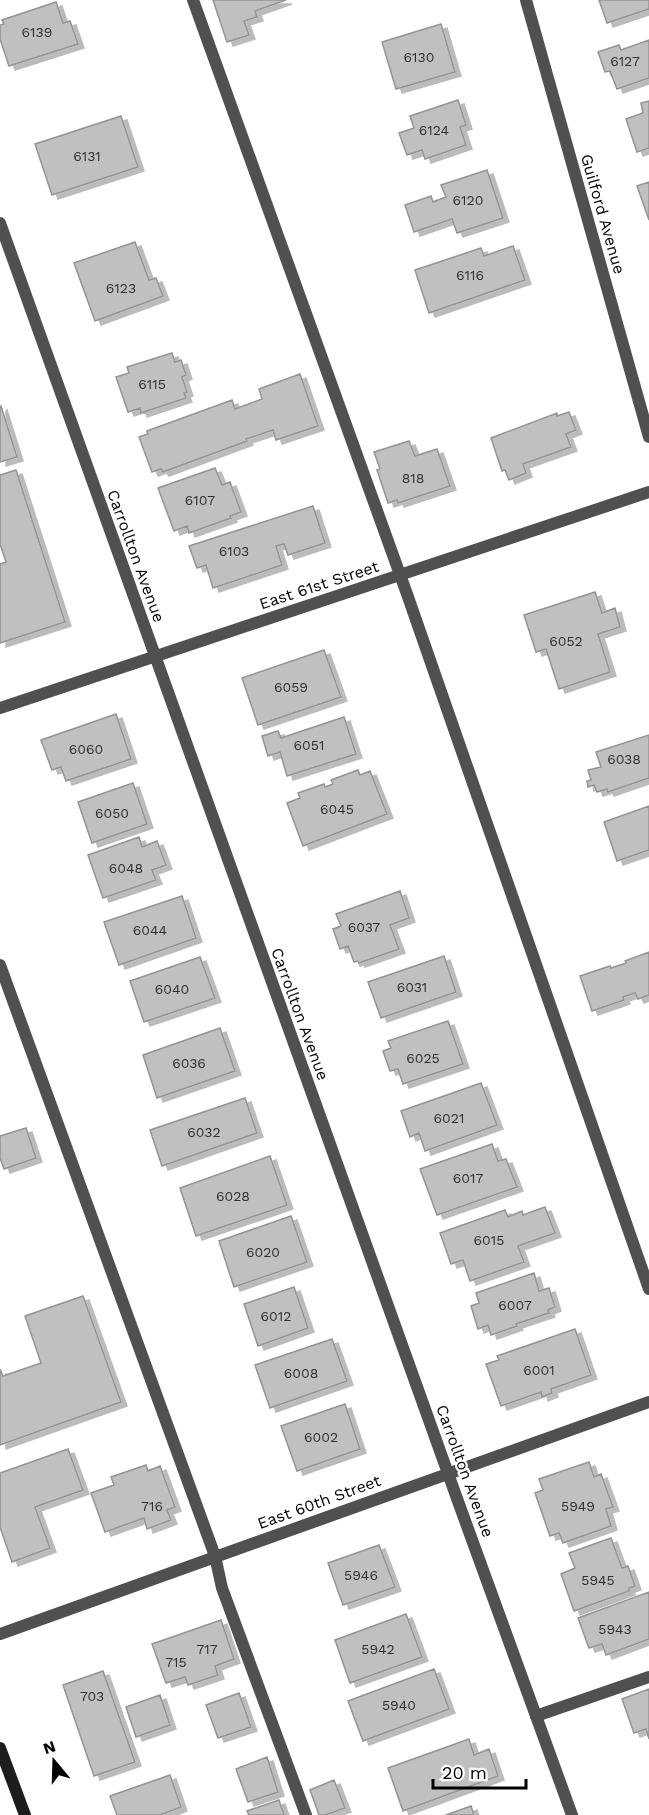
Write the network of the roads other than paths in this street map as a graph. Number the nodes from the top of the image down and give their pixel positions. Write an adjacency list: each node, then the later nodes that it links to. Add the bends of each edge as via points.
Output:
1 (193, 0): 6 (street)
2 (526, 0): 4 (street, Guilford Avenue)
3 (0, 223): 7 (street, Carrollton Avenue)
4 (649, 437)
5 (649, 492): 6 (street, East 61st Street)
6 (400, 575): 7 (street, East 61st Street); 10 (street)
7 (155, 657): 8 (street, East 61st Street); 12 (street, Carrollton Avenue)
8 (0, 708)
9 (0, 965): 13 (street)
10 (649, 1289)
11 (649, 1402): 12 (street, East 60th Street)
12 (448, 1473): 13 (street, East 60th Street); 16 (street, Carrollton Avenue)
13 (215, 1556): 14 (street, East 60th Street); 19 (street, via 222,1588)
14 (0, 1634)
15 (649, 1677): 16 (street)
16 (536, 1716): 20 (street, Carrollton Avenue)
17 (0, 1748): 18 (main road)
18 (25, 1815)
19 (306, 1815)
20 (572, 1815)

